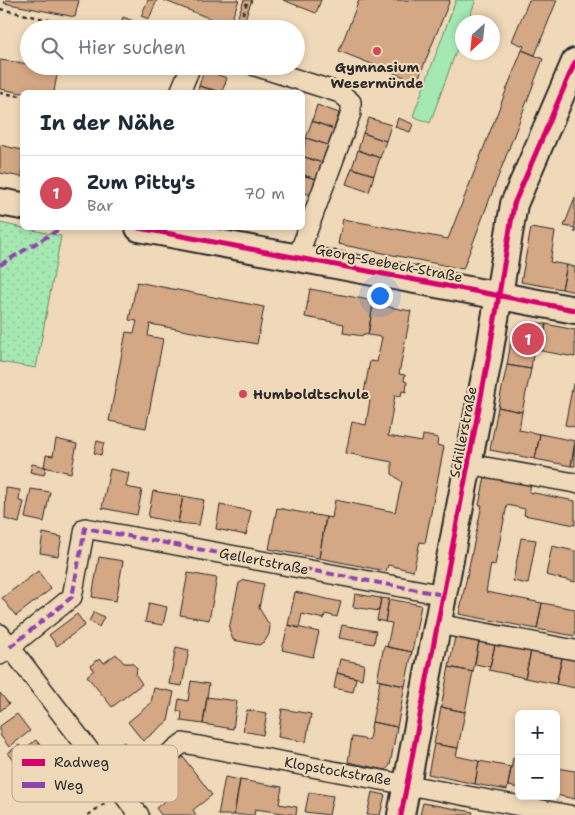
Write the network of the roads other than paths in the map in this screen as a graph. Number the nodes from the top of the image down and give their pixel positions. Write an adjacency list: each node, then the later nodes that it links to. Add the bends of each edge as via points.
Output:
1 (575, 62): 9 (street, Schillerstraße, via 514,204)
2 (187, 75): 4 (street)
3 (283, 75): 8 (street, via 340,93 351,102 351,113)
4 (181, 90)
5 (0, 202): 6 (street)
6 (20, 206)
7 (149, 230): 8 (street, Georg-Seebeck-Straße)
8 (298, 256): 9 (street, Georg-Seebeck-Straße)
9 (499, 296): 10 (street, Georg-Seebeck-Straße); 11 (street, Schillerstraße)
10 (575, 310)
11 (468, 464): 12 (street); 13 (street, Schillerstraße)
12 (575, 483)
13 (444, 595): 14 (street, Schillerstraße); 15 (street, Gellertstraße, via 85,528 72,597)
14 (438, 624): 16 (street); 19 (street, Schillerstraße)
15 (3, 645): 17 (street)
16 (575, 650)
17 (84, 745)
18 (178, 747): 19 (street, Klopstockstraße, via 183,743)
19 (407, 784): 22 (street, Schillerstraße); 23 (street, Klopstockstraße)
20 (129, 802): 21 (street)
21 (139, 815)
22 (401, 815)
23 (569, 815)

